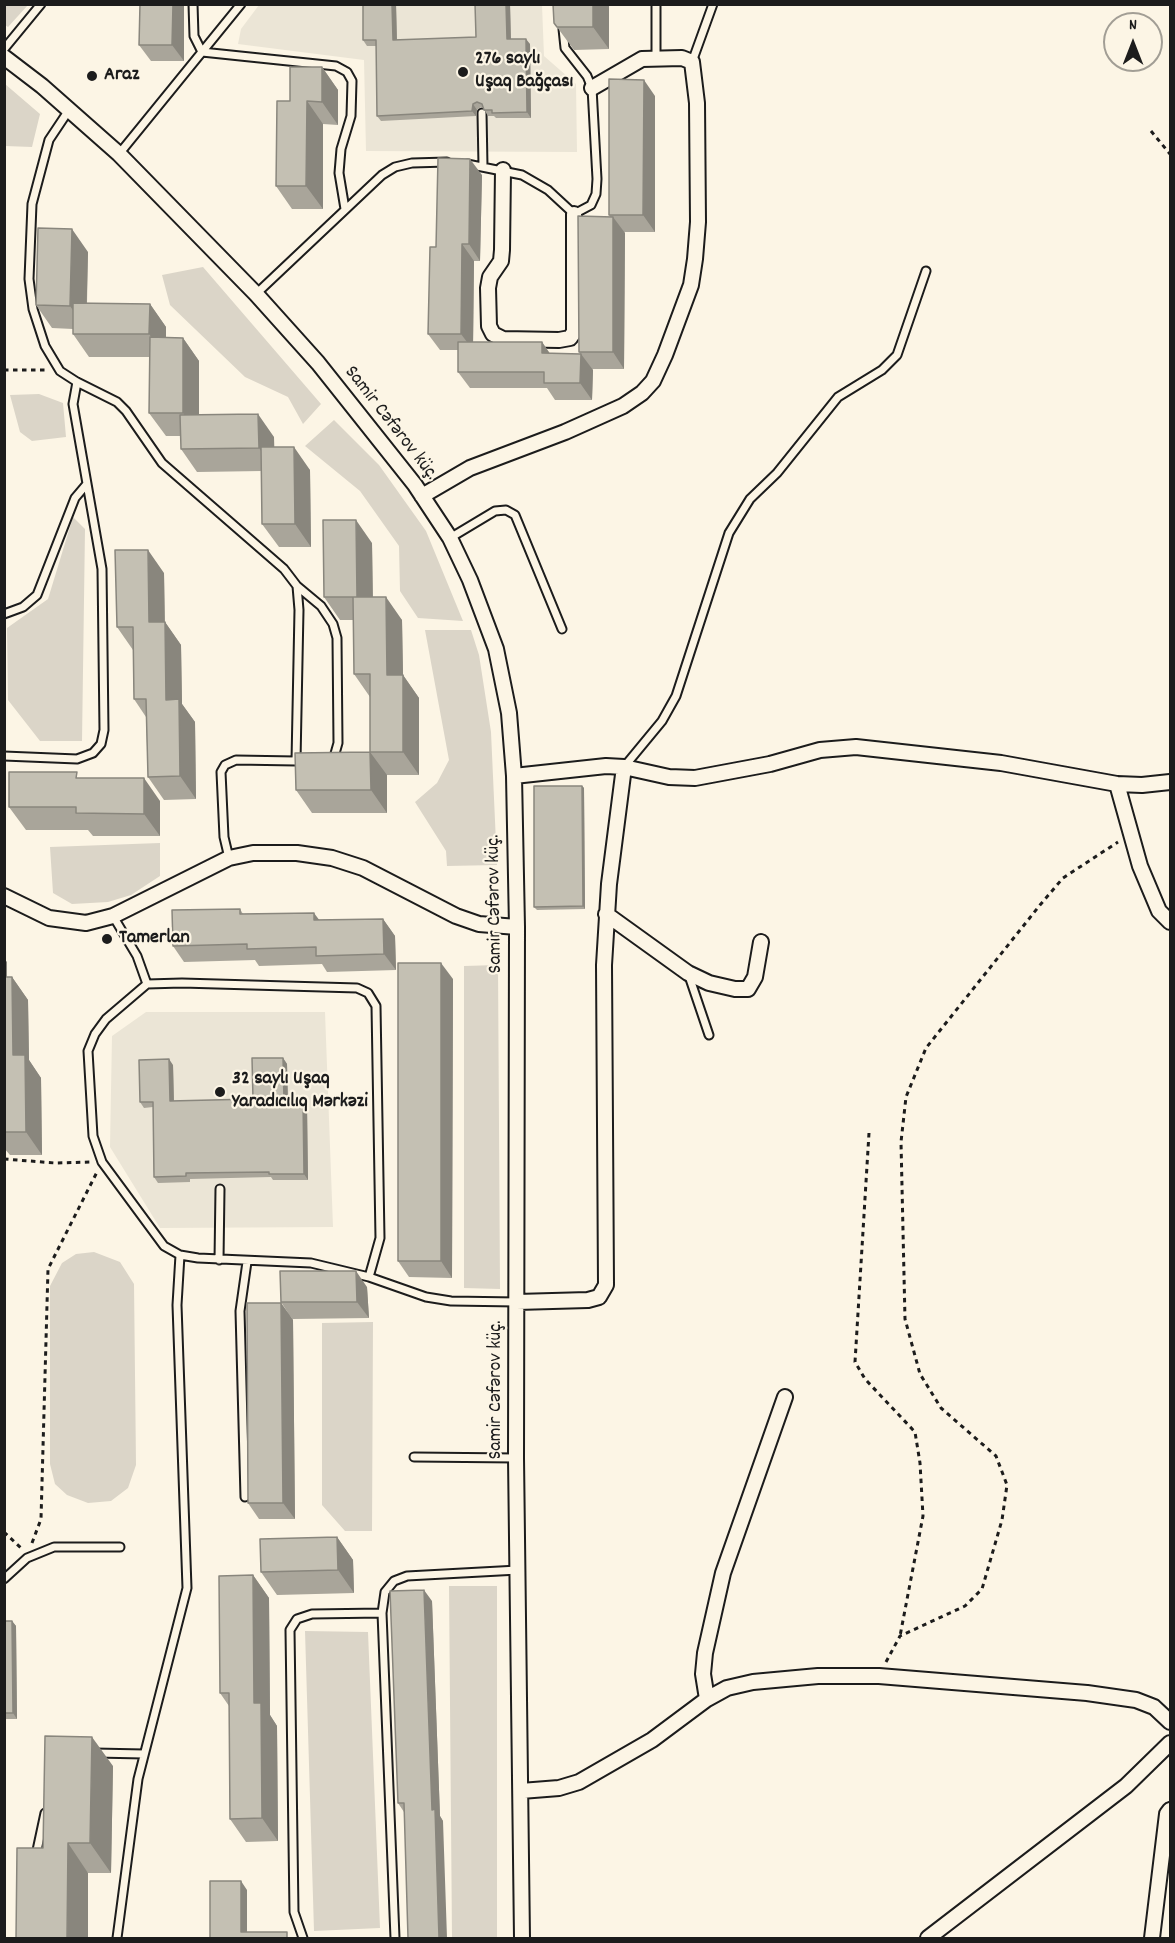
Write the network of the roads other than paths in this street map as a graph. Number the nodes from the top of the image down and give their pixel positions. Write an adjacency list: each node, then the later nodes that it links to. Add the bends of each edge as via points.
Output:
1 (41, 4): 7 (lane)
2 (193, 4): 8 (lane, via 194,36)
3 (241, 4): 8 (lane)
4 (656, 4): 10 (lane)
5 (713, 4): 11 (lane)
6 (562, 15): 12 (lane, via 565,48)
7 (4, 49)
8 (202, 52): 15 (lane); 18 (lane, via 336,66 347,72 352,81 351,116 339,173)
9 (4, 57): 13 (street, Samir Cəfərov küç.)
10 (656, 58): 11 (street); 12 (street, via 642,59)
11 (692, 62): 24 (street, via 697,103 695,259 691,285 653,381 623,406 451,476)
12 (592, 88): 19 (lane, via 596,194 591,205)
13 (69, 110): 15 (street, Samir Cəfərov küç.); 22 (lane, via 49,140 32,204 29,279 42,337 60,371)
14 (482, 113): 16 (lane)
15 (118, 154): 21 (street, Samir Cəfərov küç.)
16 (483, 166): 17 (lane); 18 (lane, via 456,162 395,167)
17 (503, 170): 19 (lane, via 548,189); 19 (street, via 501,261 488,288 489,326 493,334 503,339 570,338 574,332)
18 (345, 209): 21 (lane)
19 (574, 214)
20 (926, 272): 33 (lane, via 897,355 838,397 777,473 750,499 729,533 676,696 662,721)
21 (256, 294): 24 (street, Samir Cəfərov küç., via 318,363)
22 (77, 382): 23 (lane, via 74,404); 26 (lane, via 117,402 162,463 284,569)
23 (86, 485): 27 (lane, via 75,498 37,595 23,607); 29 (lane, via 102,569 101,744 93,753 77,759)
24 (422, 496): 25 (street, Samir Cəfərov küç.)
25 (450, 538): 28 (lane, via 495,511 506,510 515,515); 34 (street, Samir Cəfərov küç., via 496,649 509,713)
26 (297, 586): 30 (lane); 32 (lane, via 321,606 337,638 338,743 334,757)
27 (4, 614)
28 (562, 629)
29 (4, 756)
30 (296, 761): 31 (lane); 37 (lane, via 236,760 225,765 221,772)
31 (307, 761)
32 (327, 762)
33 (624, 767): 34 (street, via 581,767); 36 (street, via 695,778 820,750 856,747 1001,763); 39 (street)
34 (514, 776): 42 (street, Samir Cəfərov küç.)
35 (1170, 782): 36 (street)
36 (1117, 784): 41 (street, via 1130,835 1160,911)
37 (229, 858): 40 (street); 42 (street, via 253,853 332,858 363,868 456,916 479,924)
38 (4, 896): 40 (street, via 67,923)
39 (606, 914): 44 (street); 52 (street, via 606,1285 599,1297 588,1300)
40 (112, 916): 45 (lane, via 137,956)
41 (1170, 922)
42 (517, 927): 52 (street, Samir Cəfərov küç.)
43 (761, 942): 44 (street, via 755,977 748,989 709,983)
44 (688, 973): 46 (lane)
45 (147, 984): 48 (lane, via 94,1034 88,1051 91,1119 102,1162 152,1232 164,1246); 51 (lane, via 357,988 368,993 376,1006 380,1238)
46 (709, 1035)
47 (220, 1189): 49 (lane)
48 (180, 1255): 49 (lane); 65 (lane, via 177,1305 187,1588)
49 (219, 1260): 50 (lane)
50 (247, 1262): 51 (lane, via 311,1263); 56 (lane, via 240,1311)
51 (369, 1277): 52 (lane, via 426,1297)
52 (517, 1302): 55 (street, Samir Cəfərov küç.)
53 (785, 1397): 61 (street, via 723,1573 705,1653)
54 (414, 1457): 55 (lane)
55 (516, 1458): 58 (street, Samir Cəfərov küç.)
56 (245, 1497)
57 (120, 1547): 59 (lane, via 54,1547 27,1558)
58 (518, 1570): 60 (lane, via 407,1576 394,1581 385,1592); 66 (street, Samir Cəfərov küç.)
59 (4, 1579)
60 (382, 1613): 71 (lane, via 312,1614 297,1619 290,1630 294,1912); 72 (lane)
61 (707, 1699): 62 (street, via 727,1688 753,1682 879,1676 1136,1700 1154,1707); 66 (street, via 652,1740 579,1782)
62 (1170, 1722)
63 (1170, 1743): 74 (street, via 1126,1786)
64 (91, 1753): 65 (lane)
65 (144, 1754): 70 (lane)
66 (521, 1791): 73 (street, Samir Cəfərov küç.)
67 (49, 1799): 69 (lane)
68 (1170, 1810): 75 (street)
69 (32, 1869)
70 (117, 1938)
71 (303, 1938)
72 (395, 1938)
73 (522, 1938)
74 (928, 1938)
75 (1152, 1938)

